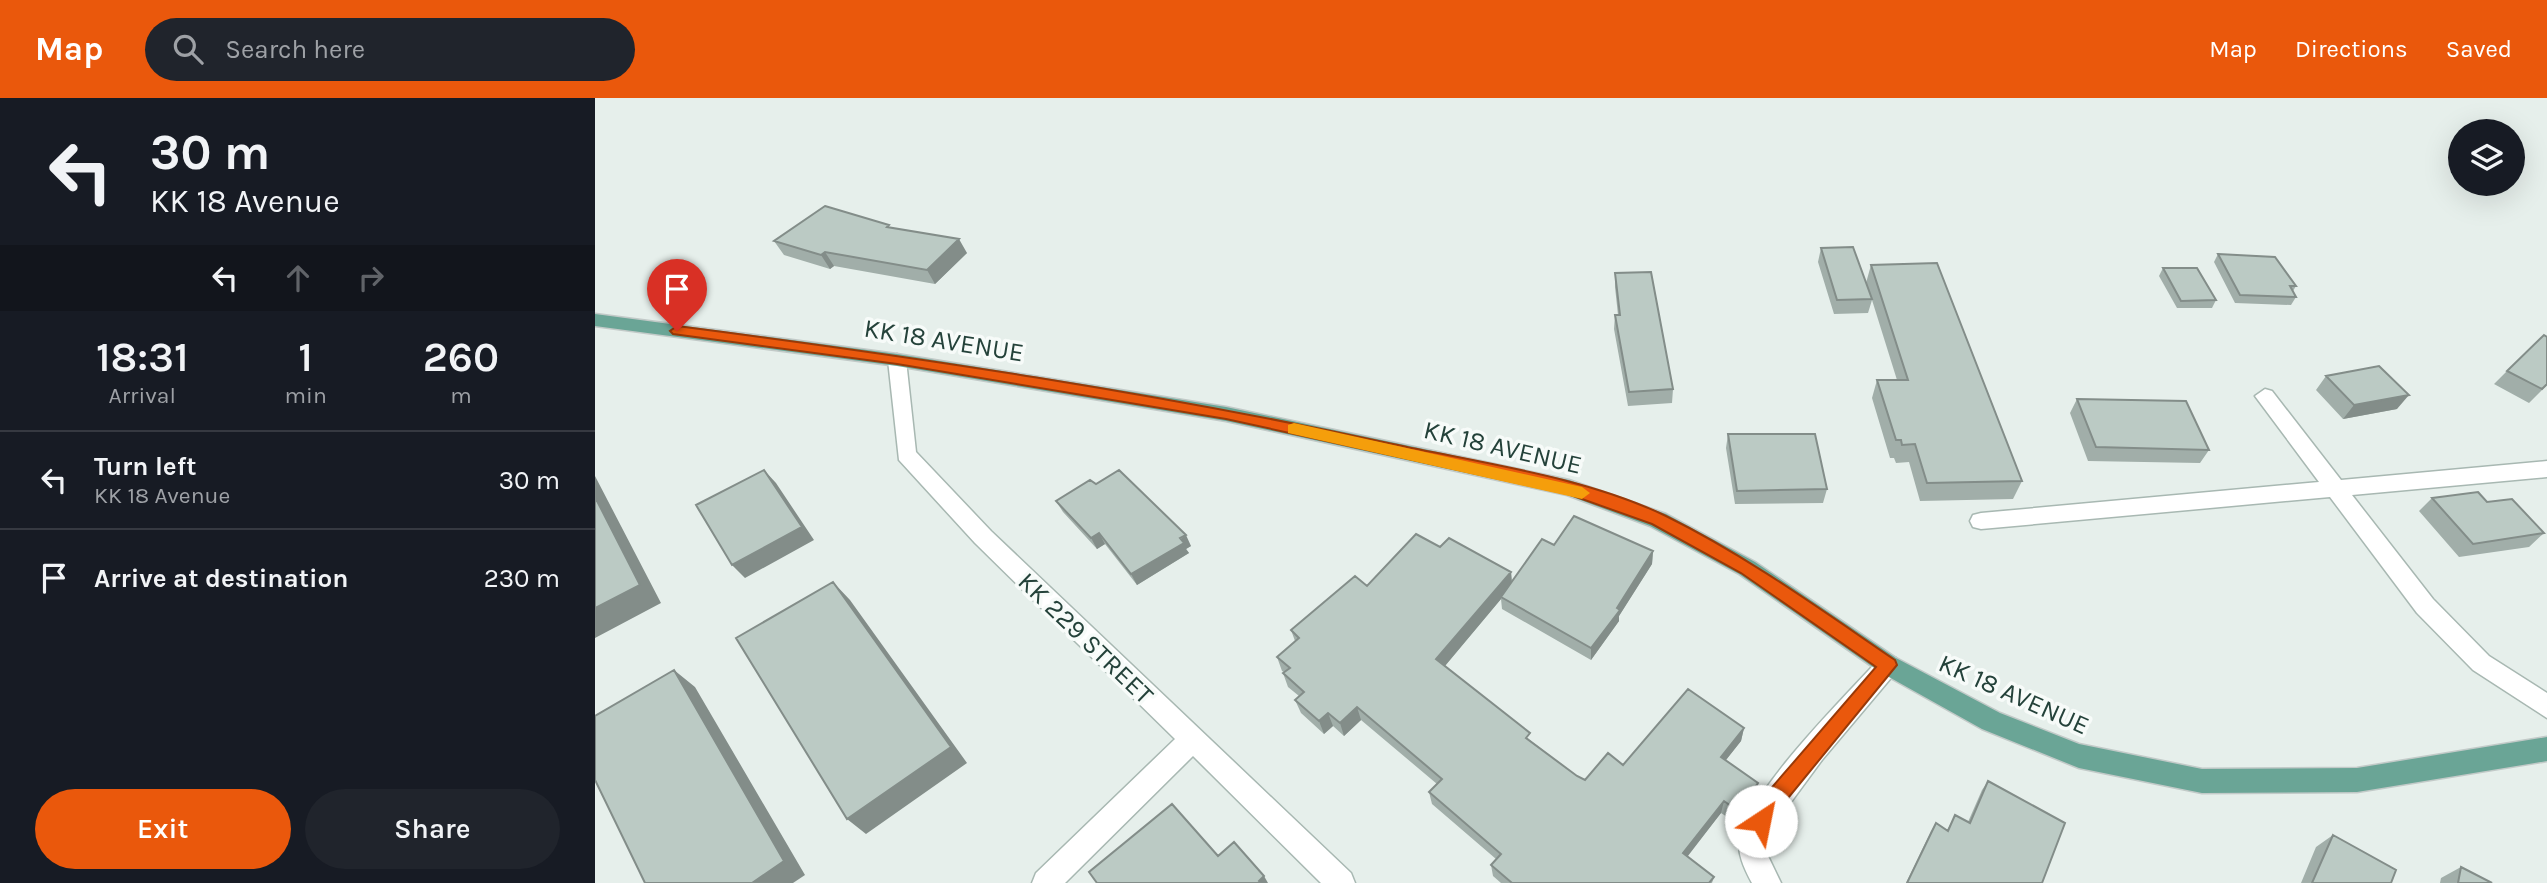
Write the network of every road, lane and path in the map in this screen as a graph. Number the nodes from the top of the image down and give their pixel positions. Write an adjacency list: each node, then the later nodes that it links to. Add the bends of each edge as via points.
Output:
1 (595, 320): 2 (main road, KK 18 AVENUE)
2 (897, 359): 7 (main road, KK 18 AVENUE, via 1226,414 1569,488 1658,520 1747,568); 9 (street, KK 229 STREET, via 906,455)
3 (2265, 396): 5 (street)
4 (2547, 469): 5 (street)
5 (2332, 487): 6 (street); 8 (street, via 2425,606 2481,663)
6 (1981, 521)
7 (1888, 665): 10 (main road, KK 18 AVENUE, via 1991,721 2079,756 2202,781 2357,780); 13 (street, via 1768,807 1753,836 1755,862)
8 (2547, 707)
9 (1191, 741): 11 (street); 12 (street, KK 229 STREET)
10 (2547, 749)
11 (1046, 883)
12 (1341, 883)
13 (1766, 883)

